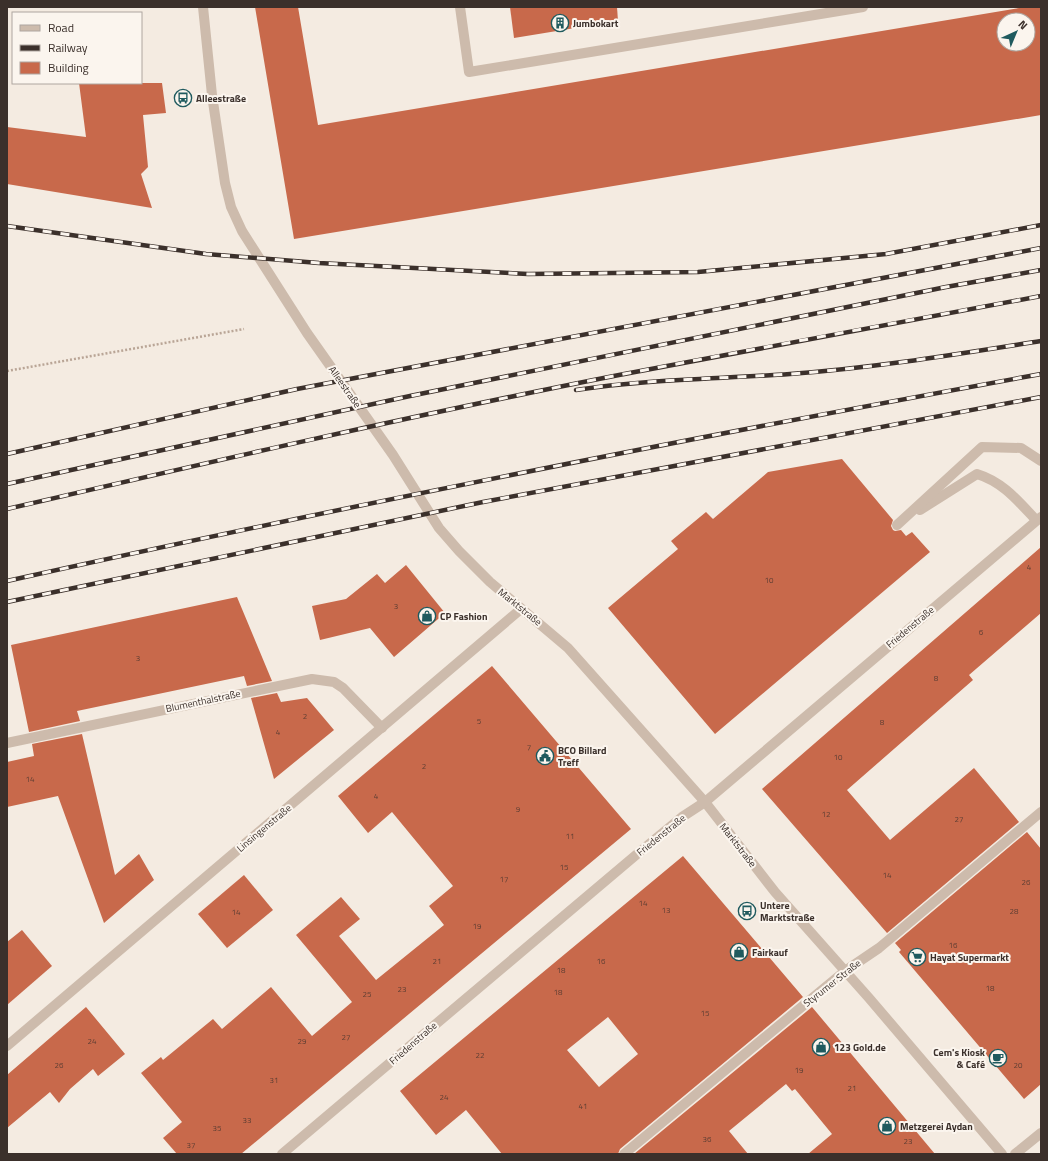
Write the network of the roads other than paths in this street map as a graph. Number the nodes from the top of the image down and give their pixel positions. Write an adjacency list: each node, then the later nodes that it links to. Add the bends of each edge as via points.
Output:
1 (203, 7): 6 (street, Alleestraße, via 212,95 231,208 242,231 307,333 393,455 439,528)
2 (460, 7): 3 (street, via 468,72)
3 (863, 7)
4 (1041, 461): 5 (street, via 1021,448 982,447 896,525 977,474 991,478 1008,490)
5 (1039, 518): 10 (street, Friedenstraße)
6 (459, 551): 7 (street, Marktstraße)
7 (521, 609): 8 (street, Linsingenstraße); 10 (street, Marktstraße, via 568,648)
8 (382, 728): 9 (street, Blumenthalstraße, via 343,688 334,682 312,679); 13 (street, Linsingenstraße)
9 (7, 743)
10 (705, 802): 12 (street, Marktstraße, via 775,892); 15 (street, Friedenstraße, via 682,817 636,855)
11 (1041, 812): 12 (street, Styrumer Straße, via 879,948)
12 (845, 971): 16 (street, Styrumer Straße); 17 (street, Marktstraße)
13 (7, 1046)
14 (1041, 1133): 18 (street)
15 (282, 1154)
16 (624, 1154)
17 (1002, 1154)
18 (1015, 1154)

